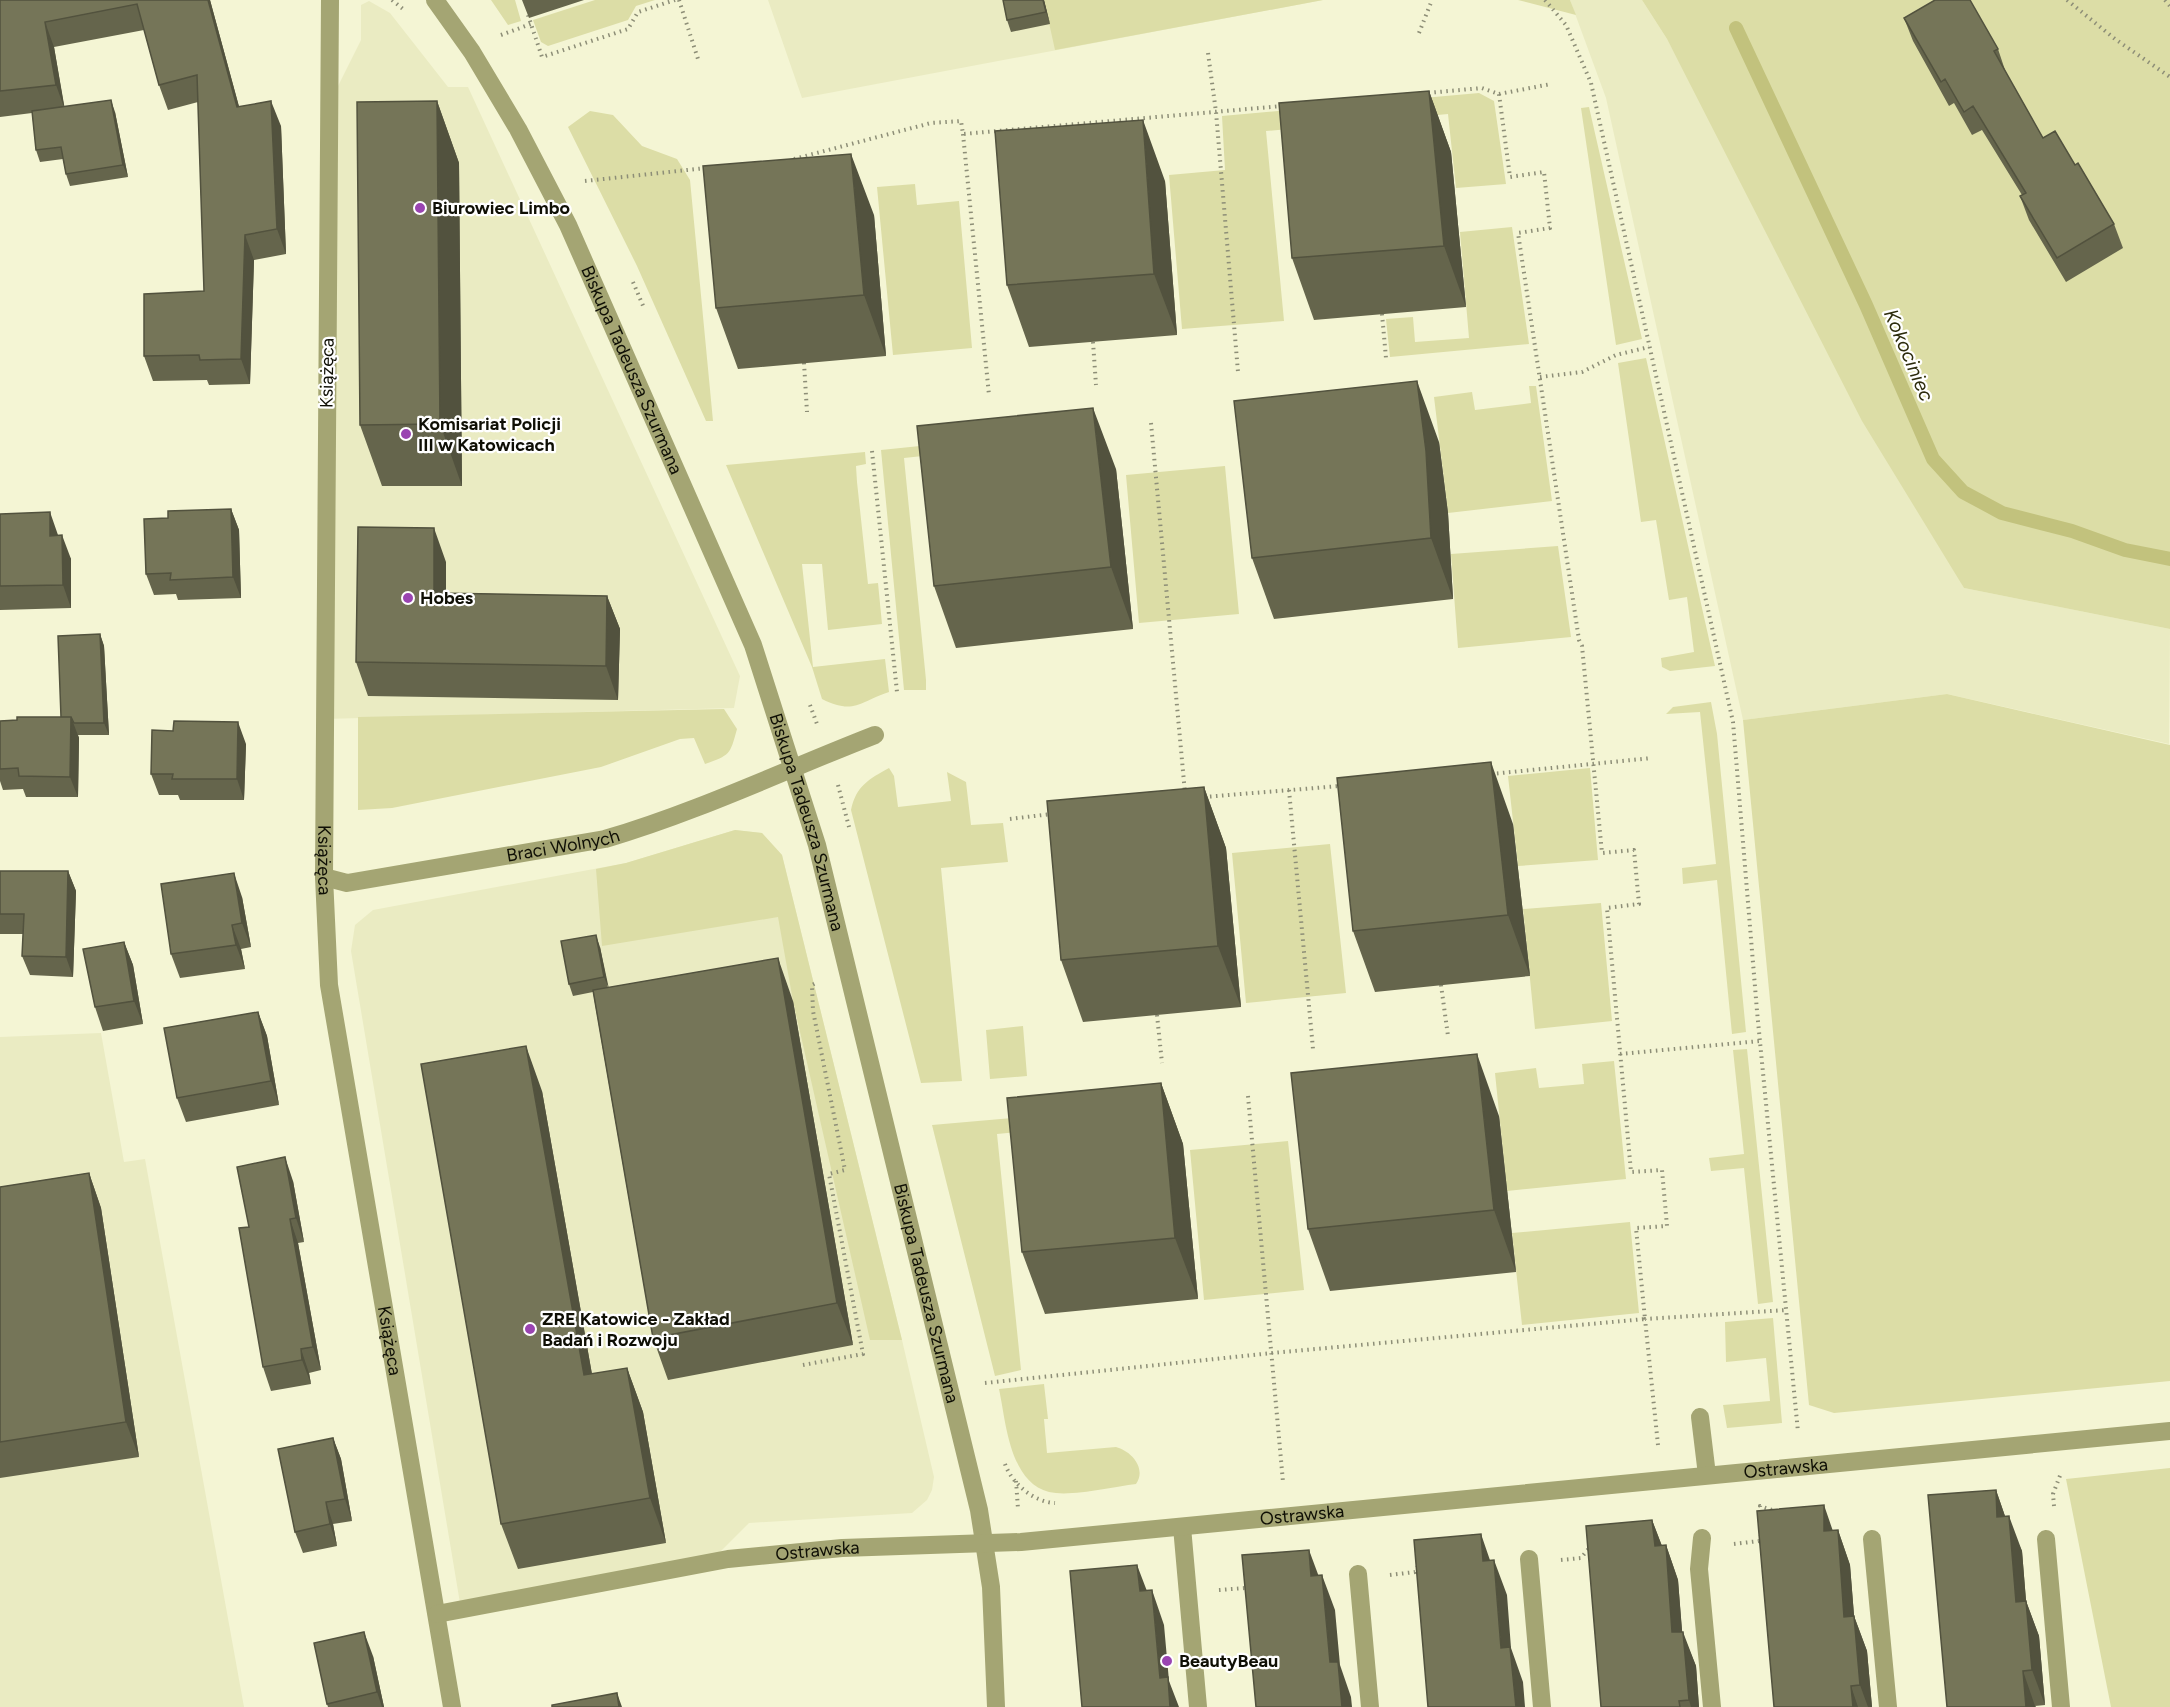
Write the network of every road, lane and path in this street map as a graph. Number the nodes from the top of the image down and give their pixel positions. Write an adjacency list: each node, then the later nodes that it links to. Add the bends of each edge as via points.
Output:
1 (330, 0): 53 (street, Książęca)
2 (435, 0): 43 (street, Biskupa Tadeusza Szurmana, via 518,129 568,225 746,629)
3 (677, 0): 10 (path, via 638,12 628,29 542,57); 14 (path)
4 (1432, 0): 11 (path)
5 (1545, 0): 27 (path, via 1566,26 1591,83)
6 (2067, 0): 15 (path)
7 (2165, 0): 8 (path)
8 (2170, 6)
9 (526, 8): 10 (path)
10 (531, 24): 12 (path)
11 (1419, 33)
12 (501, 35)
13 (1208, 53): 20 (path)
14 (698, 59)
15 (2170, 77)
16 (1551, 84): 18 (path)
17 (1424, 93): 18 (path, via 1482,88)
18 (1499, 94): 31 (path, via 1510,177 1544,172 1550,228 1518,233)
19 (1285, 106): 20 (path)
20 (1216, 112): 21 (path); 30 (path)
21 (963, 134): 22 (path, via 961,121 931,123); 33 (path)
22 (785, 161)
23 (714, 168): 24 (path)
24 (585, 181)
25 (1382, 314): 28 (path)
26 (1093, 342): 32 (path)
27 (1649, 347): 31 (path, via 1616,355 1582,372); 58 (path, via 1733,722)
28 (1386, 358)
29 (804, 363): 34 (path)
30 (1238, 372)
31 (1540, 377): 42 (path, via 1582,646)
32 (1096, 385)
33 (989, 395)
34 (807, 412)
35 (1151, 423): 49 (path)
36 (872, 451): 37 (path)
37 (897, 692)
38 (811, 707): 39 (path)
39 (815, 720)
40 (875, 735): 43 (street, Braci Wolnych)
41 (1652, 758): 42 (path)
42 (1592, 765): 44 (path); 60 (path, via 1602,853 1634,850 1639,904 1607,908)
43 (793, 769): 53 (street, Braci Wolnych, via 604,839 347,883); 86 (street, Biskupa Tadeusza Szurmana, via 820,860)
44 (1489, 774)
45 (837, 784): 52 (path)
46 (1343, 786): 47 (path)
47 (1289, 790): 48 (path); 59 (path)
48 (1197, 798)
49 (1185, 799)
50 (1056, 813): 51 (path)
51 (1010, 819)
52 (851, 836)
53 (324, 877): 89 (street, Książęca, via 329,985)
54 (822, 979): 66 (path, via 812,985 813,1011 846,1170 829,1174 863,1354)
55 (1441, 985): 57 (path)
56 (1157, 1015): 61 (path)
57 (1448, 1036)
58 (1760, 1041): 60 (path); 63 (path)
59 (1313, 1049)
60 (1620, 1054): 64 (path, via 1631,1172 1662,1170 1667,1226 1636,1228)
61 (1162, 1063)
62 (1248, 1096): 65 (path)
63 (1786, 1310): 64 (path); 72 (path)
64 (1645, 1319): 65 (path); 73 (path)
65 (1272, 1353): 68 (path); 78 (path)
66 (803, 1365)
67 (982, 1371): 68 (path)
68 (985, 1383): 69 (path)
69 (987, 1392)
70 (1700, 1417): 76 (street)
71 (2170, 1431): 76 (street, Ostrawska)
72 (1798, 1432)
73 (1658, 1445)
74 (1003, 1457): 77 (path, via 1007,1471)
75 (2062, 1471): 81 (path, via 2053,1494)
76 (1707, 1475): 82 (street, Ostrawska)
77 (1016, 1481): 79 (path, via 1039,1499); 80 (path)
78 (1283, 1482)
79 (1062, 1502)
80 (1017, 1503)
81 (2054, 1508)
82 (1182, 1527): 86 (street, Ostrawska); 92 (street)
83 (1702, 1538): 95 (street, via 1699,1569)
84 (1872, 1539): 96 (street)
85 (2046, 1539): 97 (street)
86 (986, 1545): 89 (street, Ostrawska, via 842,1548 728,1559); 91 (street, Biskupa Tadeusza Szurmana)
87 (1529, 1559): 94 (street)
88 (1358, 1574): 93 (street)
89 (436, 1614): 90 (street, Książęca)
90 (452, 1707)
91 (996, 1707)
92 (1198, 1707)
93 (1370, 1707)
94 (1542, 1707)
95 (1712, 1707)
96 (1888, 1707)
97 (2061, 1707)

